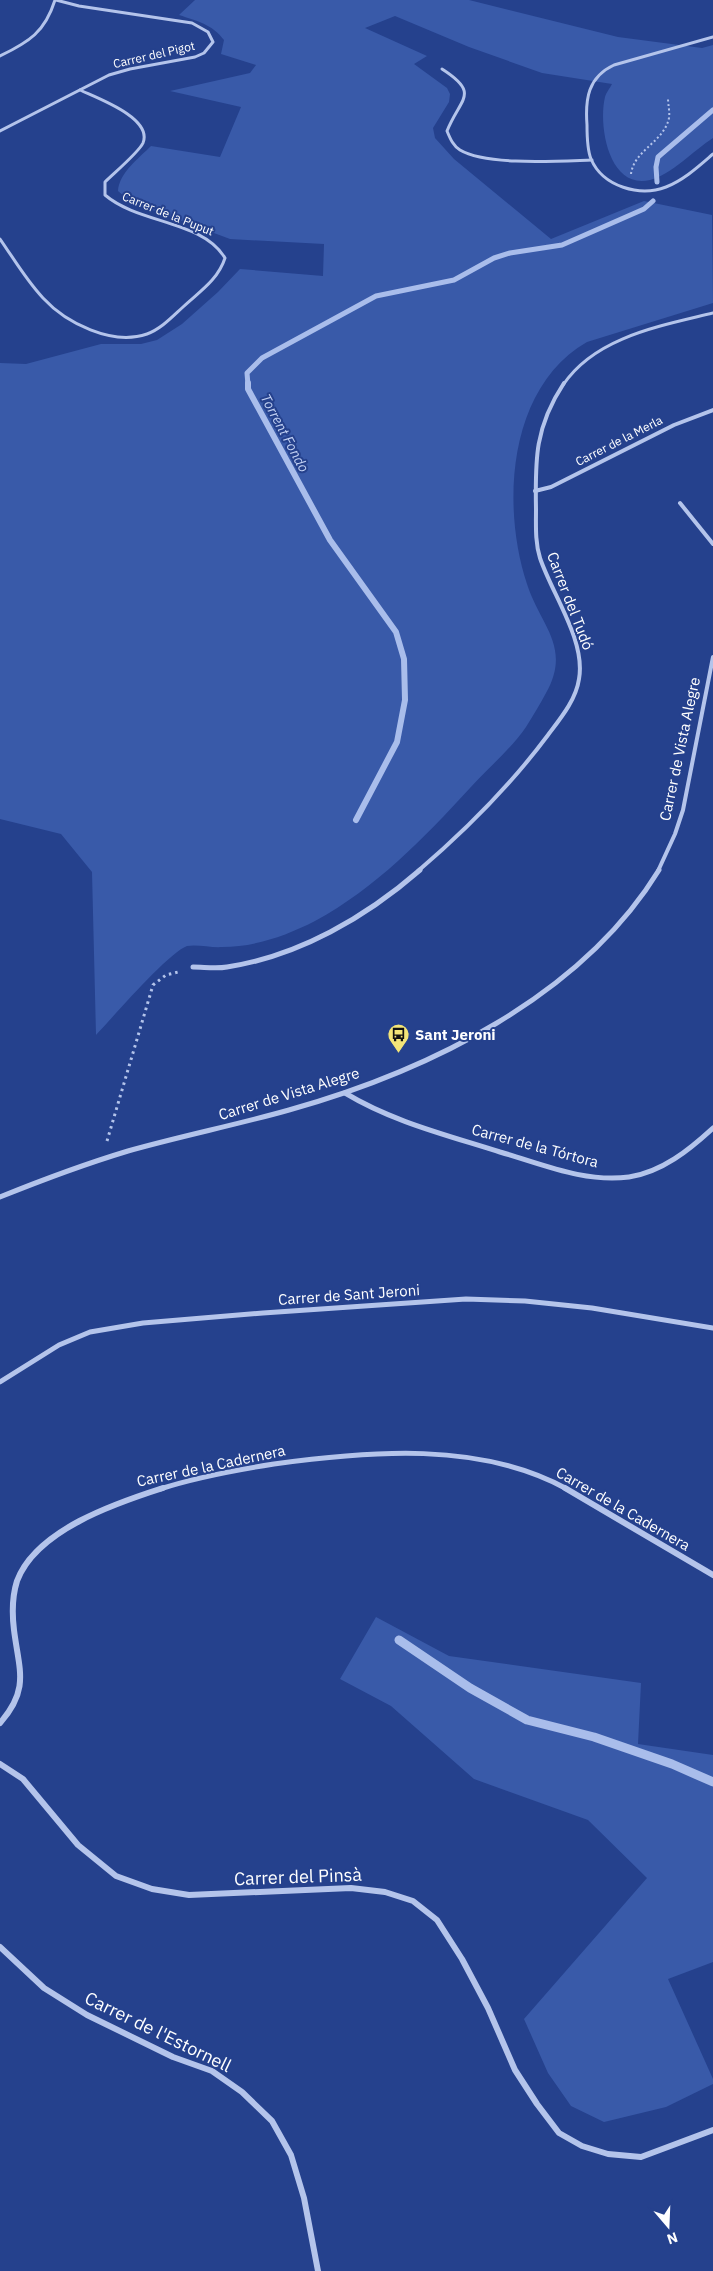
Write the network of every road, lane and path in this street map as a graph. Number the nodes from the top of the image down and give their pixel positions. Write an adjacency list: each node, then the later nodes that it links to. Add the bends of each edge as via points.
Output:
1 (56, 0): 3 (street, via 43,29 29,41); 5 (street, Carrer del Pigot, via 192,23 208,32 214,42 195,57 122,70)
2 (713, 37): 9 (street, via 614,65 596,76 586,102)
3 (0, 56)
4 (442, 69): 9 (street, via 458,78 465,88 465,101 447,131 460,150 481,157)
5 (80, 90): 7 (street, Carrer del Pigot); 11 (street, Carrer de la Puput, via 131,116 138,121 144,133 142,144 106,182 105,194 120,208 213,242 225,258 221,270 163,327 141,336 122,337 84,328 58,314 36,290)
6 (668, 98): 10 (path, via 669,120 662,134 638,155 631,167)
7 (0, 131)
8 (713, 154): 10 (street, via 666,187)
9 (592, 160): 10 (street, via 604,176)
10 (629, 189)
11 (0, 239)
12 (713, 313): 14 (street, Carrer del Tudó, via 602,348 578,364 555,396 541,425 534,464)
13 (713, 410): 14 (street, Carrer de la Merla, via 674,424 552,487)
14 (535, 490): 18 (street, Carrer del Tudó, via 539,555 580,662 579,679 571,699 523,770 430,863 363,914 327,933 260,959 226,967)
15 (680, 503): 16 (street)
16 (713, 544)
17 (713, 657): 19 (street, Carrer de Vista Alegre, via 690,777 674,838 650,884 603,941 538,998 490,1028)
18 (192, 967): 21 (path, via 166,976 153,985)
19 (345, 1093): 20 (street, Carrer de la Tórtora, via 395,1118 539,1164 591,1176 617,1178 662,1167 684,1154); 22 (street, Carrer de Vista Alegre, via 106,1158)
20 (713, 1128)
21 (107, 1146)
22 (0, 1197)
23 (713, 1328): 24 (street, Carrer de Sant Jeroni, via 592,1308 525,1301 466,1299 272,1312 143,1323 90,1332 59,1345)
24 (0, 1382)
25 (713, 1575): 26 (street, Carrer de la Cadernera, via 562,1486 504,1465 471,1458 420,1454 275,1463 131,1496 52,1537 18,1575 12,1612 22,1682 14,1707)
26 (0, 1723)
27 (0, 1764): 29 (street, Carrer del Pinsà, via 23,1779 78,1845 116,1876 152,1889 189,1895 351,1888 385,1892 413,1901 437,1920 462,1959 515,2070 537,2104 560,2133 582,2146 608,2154 641,2157)
28 (0, 1947): 30 (street, Carrer de l'Estornell, via 51,1992 87,2015 173,2057 212,2070 242,2092 272,2121 297,2172)
29 (713, 2130)
30 (318, 2271)

